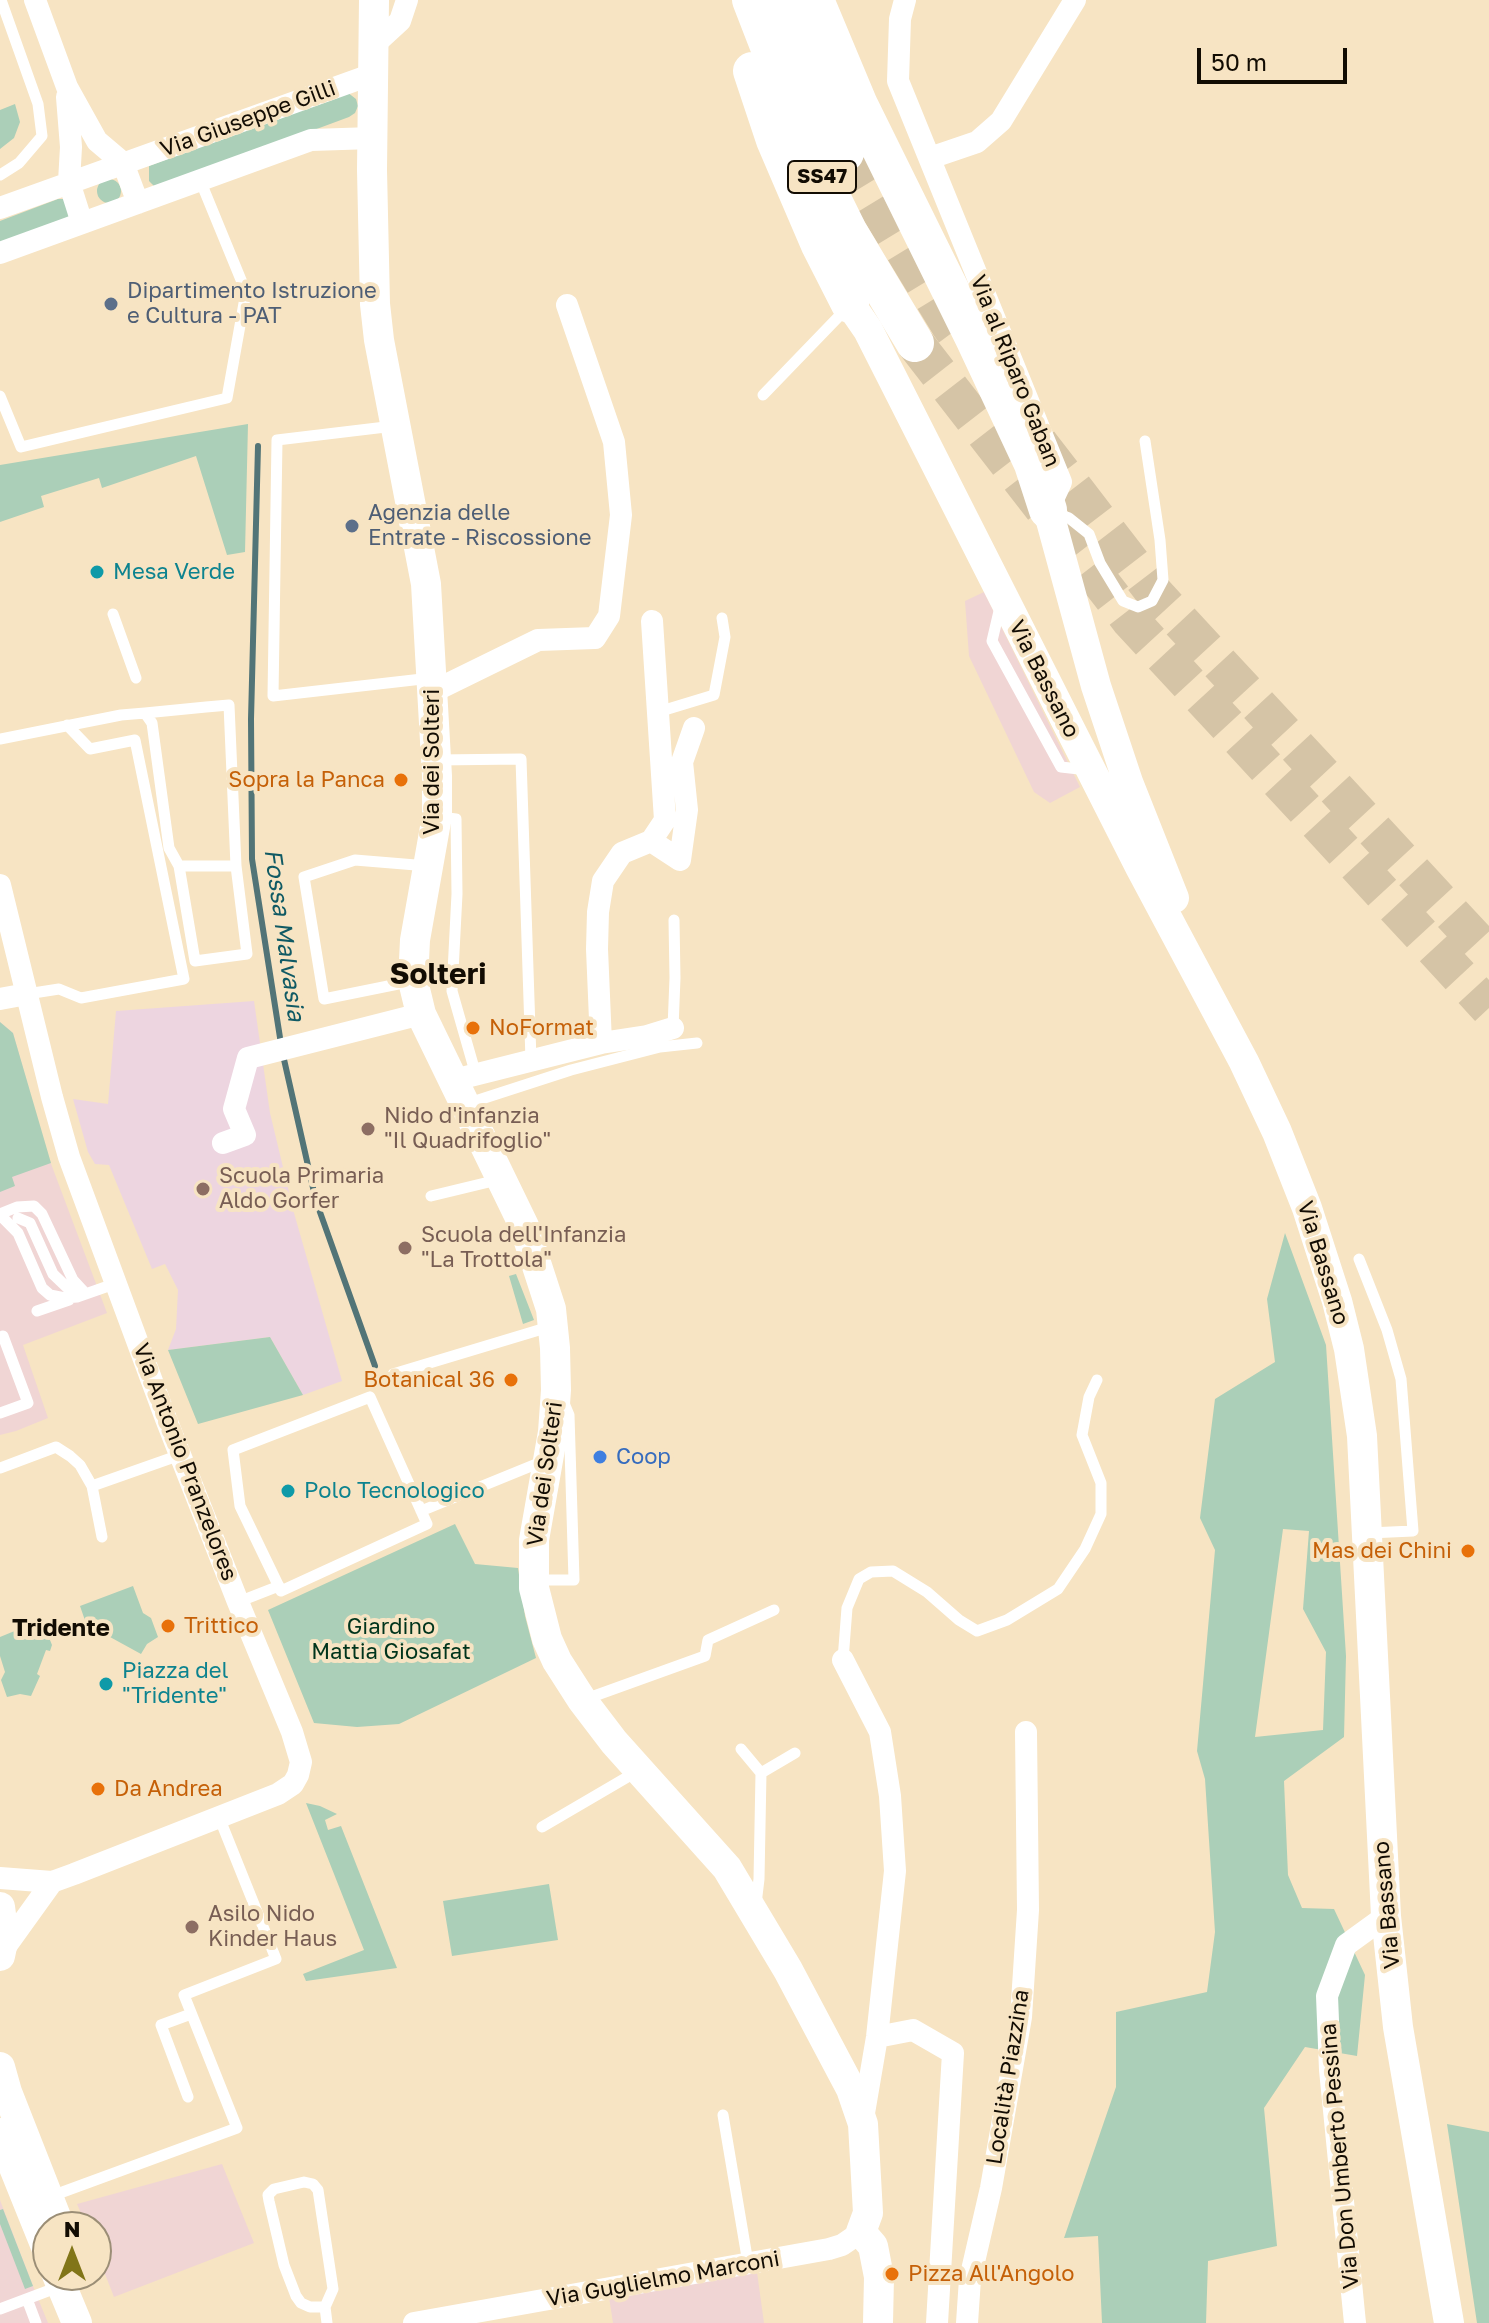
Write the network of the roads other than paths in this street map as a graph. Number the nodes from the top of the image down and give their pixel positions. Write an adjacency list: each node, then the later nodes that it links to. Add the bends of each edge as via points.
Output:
1 (1, 0): 17 (lane, via 38,104 42,136 19,163)
2 (35, 0): 12 (street)
3 (374, 0): 11 (main road, Via dei Solteri)
4 (407, 0): 11 (street, via 400,21)
5 (729, 0): 24 (highway, via 775,140)
6 (751, 0): 26 (highway, SS47, via 813,160)
7 (782, 0): 14 (highway, SS47)
8 (815, 0): 31 (highway, via 859,105 1033,464)
9 (905, 0): 15 (street, Via al Riparo Gaban, via 898,81)
10 (1075, 0): 15 (street, via 1001,121 977,142)
11 (374, 59): 13 (main road, Via dei Solteri); 16 (street, Via Giuseppe Gilli)
12 (67, 87): 16 (street, via 97,141); 19 (street)
13 (373, 138): 18 (street, Via Giuseppe Gilli, via 311,140); 29 (main road, Via dei Solteri, via 375,304)
14 (845, 153)
15 (930, 158): 31 (street, Via al Riparo Gaban, via 1061,482)
16 (123, 163): 19 (street, Via Giuseppe Gilli); 20 (street)
17 (0, 175)
18 (200, 180): 20 (street, Via Giuseppe Gilli); 28 (lane, via 246,292 227,398 21,447)
19 (69, 182): 21 (street, Via Giuseppe Gilli); 22 (street)
20 (138, 203): 22 (street, Via Giuseppe Gilli)
21 (0, 208)
22 (82, 223): 23 (street, Via Giuseppe Gilli)
23 (0, 253)
24 (850, 304): 27 (lane); 58 (main road, Via Bassano)
25 (567, 305): 36 (street, via 614,442 621,515 609,616 595,638 538,640)
26 (915, 343)
27 (763, 395)
28 (0, 396)
29 (395, 426): 36 (main road, Via dei Solteri, via 424,573); 36 (lane, via 277,440 273,696 403,683)
30 (1145, 441): 31 (lane, via 1163,580 1152,601 1138,607 1123,601 1089,534)
31 (1048, 510): 58 (main road, via 1128,782)
32 (113, 614): 35 (lane)
33 (722, 618): 37 (lane, via 725,637 714,695)
34 (652, 621): 37 (street)
35 (136, 678)
36 (433, 685): 42 (main road, Via dei Solteri)
37 (658, 712): 44 (street, via 665,820)
38 (145, 713): 39 (lane); 45 (lane, via 152,723 169,848); 46 (lane, via 229,705)
39 (67, 725): 41 (lane); 51 (lane, via 90,749 135,740 184,979 81,998 59,989)
40 (694, 728): 44 (street, via 682,762 687,810 680,860)
41 (0, 739)
42 (436, 760): 43 (main road, Via dei Solteri); 57 (lane, via 521,759)
43 (437, 816): 47 (main road, Via dei Solteri); 59 (lane, via 456,819 452,991)
44 (651, 841): 55 (street, via 622,853 603,881 597,949)
45 (179, 866): 46 (lane); 46 (lane, via 195,961 247,954)
46 (236, 866)
47 (429, 866): 50 (main road, Via dei Solteri); 50 (lane, via 355,860 304,877 324,999)
48 (0, 885): 51 (street, Via Antonio Pranzelores)
49 (674, 920): 54 (lane)
50 (413, 981): 53 (main road, Via dei Solteri)
51 (27, 994): 52 (street); 66 (street, Via Antonio Pranzelores, via 69,1157)
52 (0, 999)
53 (421, 1014): 59 (main road, Via dei Solteri); 60 (street, via 248,1058 234,1109 245,1135)
54 (673, 1028): 55 (street)
55 (601, 1043): 57 (street)
56 (697, 1043): 59 (lane)
57 (531, 1060): 59 (street)
58 (1244, 1062): 80 (main road, Via Bassano, via 1307,1208 1337,1301 1362,1436)
59 (465, 1086): 69 (main road, Via dei Solteri, via 524,1226)
60 (223, 1143)
61 (489, 1182): 62 (lane)
62 (431, 1196)
63 (0, 1215): 67 (lane, via 18,1233 42,1288 65,1298); 67 (lane, via 34,1206 48,1223)
64 (18, 1218): 67 (lane, via 30,1223 61,1284)
65 (1359, 1259): 80 (lane, via 1401,1379 1413,1531)
66 (117, 1283): 67 (lane); 75 (street, Via Antonio Pranzelores)
67 (82, 1295): 68 (lane)
68 (37, 1311)
69 (553, 1326): 71 (lane); 73 (main road, Via dei Solteri)
70 (3, 1336): 74 (lane, via 28,1403)
71 (393, 1374)
72 (1097, 1380): 86 (lane, via 1082,1435 1101,1483 1101,1514 1058,1589 1007,1620 977,1631 893,1571 871,1572 859,1579 847,1608)
73 (556, 1387): 76 (main road, Via dei Solteri); 82 (lane, via 569,1415 574,1580)
74 (0, 1413)
75 (180, 1455): 78 (lane); 84 (street, Via Antonio Pranzelores)
76 (549, 1459): 79 (lane); 82 (main road, Via dei Solteri, via 534,1540)
77 (0, 1468): 78 (lane, via 56,1447 80,1465)
78 (92, 1486): 81 (lane)
79 (421, 1511): 83 (lane, via 427,1524 281,1591); 83 (lane, via 370,1397 233,1450 240,1506)
80 (1368, 1533): 99 (main road, Via Bassano)
81 (102, 1537)
82 (534, 1580): 87 (main road, Via dei Solteri, via 547,1639)
83 (279, 1586): 84 (lane)
84 (238, 1602): 93 (street, Via Antonio Pranzelores, via 301,1762 287,1790)
85 (774, 1610): 87 (lane, via 708,1640 705,1656)
86 (843, 1660): 103 (street, via 880,1732 890,1796 895,1871)
87 (582, 1700): 91 (main road, Via dei Solteri)
88 (1026, 1732): 127 (street, Località Piazzina, via 1028,1910 1021,2017 970,2279)
89 (741, 1749): 92 (lane)
90 (795, 1753): 92 (lane)
91 (641, 1770): 94 (lane); 98 (main road, Via dei Solteri, via 727,1868)
92 (761, 1773): 98 (lane)
93 (219, 1817): 96 (street, Via Antonio Pranzelores); 102 (lane, via 276,1959 184,1995)
94 (542, 1827)
95 (0, 1878): 96 (street, Via Antonio Pranzelores)
96 (52, 1882): 100 (street)
97 (0, 1907): 100 (main road)
98 (755, 1914): 107 (main road, Via dei Solteri, via 851,2089)
99 (1386, 1916): 128 (street, Via Don Umberto Pessina, via 1346,1945 1327,1996); 129 (main road, Via Bassano, via 1398,2027)
100 (0, 1954): 101 (main road)
101 (0, 1972)
102 (191, 2014): 105 (lane, via 161,2025); 109 (lane, via 237,2128)
103 (877, 2037): 107 (street); 126 (street, via 913,2030 953,2053)
104 (0, 2067): 109 (main road)
105 (188, 2097)
106 (723, 2115): 113 (lane)
107 (863, 2124): 112 (main road, Via dei Solteri, via 868,2213)
108 (0, 2133): 111 (main road)
109 (49, 2198): 110 (main road)
110 (54, 2211)
111 (32, 2212)
112 (861, 2232): 113 (street, Via Guglielmo Marconi, via 829,2249); 125 (main road, via 873,2246 879,2277)
113 (748, 2263): 124 (street, Via Guglielmo Marconi)
114 (42, 2291): 117 (lane)
115 (69, 2291): 121 (main road)
116 (76, 2291): 122 (main road)
117 (27, 2299): 118 (lane); 120 (lane)
118 (1, 2305)
119 (325, 2307): 119 (lane, via 333,2289 318,2190 304,2182 274,2189 269,2201 296,2296 310,2307); 123 (lane)
120 (36, 2323)
121 (77, 2323)
122 (99, 2323)
123 (327, 2323)
124 (415, 2323)
125 (878, 2323)
126 (937, 2323)
127 (967, 2323)
128 (1355, 2323)
129 (1449, 2323)

